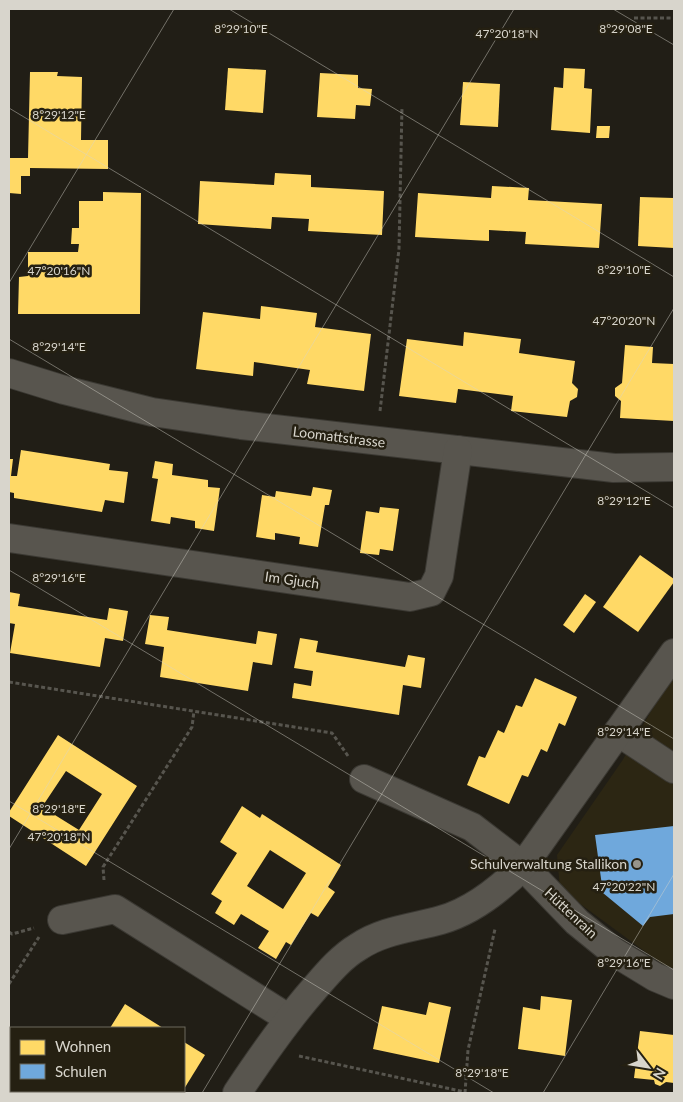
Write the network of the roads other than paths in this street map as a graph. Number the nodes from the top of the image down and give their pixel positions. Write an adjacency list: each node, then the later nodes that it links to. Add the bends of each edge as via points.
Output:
1 (9, 373): 2 (street, Loomattstrasse, via 152,412)
2 (458, 450): 3 (street, Loomattstrasse, via 614,468); 4 (street, Im Gjuch, via 439,576 431,592 410,597)
3 (674, 467)
4 (9, 538)
5 (674, 654): 6 (street)
6 (618, 732): 7 (street); 9 (street)
7 (674, 769)
8 (364, 779): 9 (street, Hüttenrain, via 472,827)
9 (523, 866): 11 (street, Hüttenrain, via 577,922 614,952); 12 (street, via 493,894 470,908 442,920 392,931 358,947 329,972)
10 (52, 926): 12 (street, via 115,909)
11 (674, 985)
12 (288, 1018): 13 (street)
13 (237, 1093)

